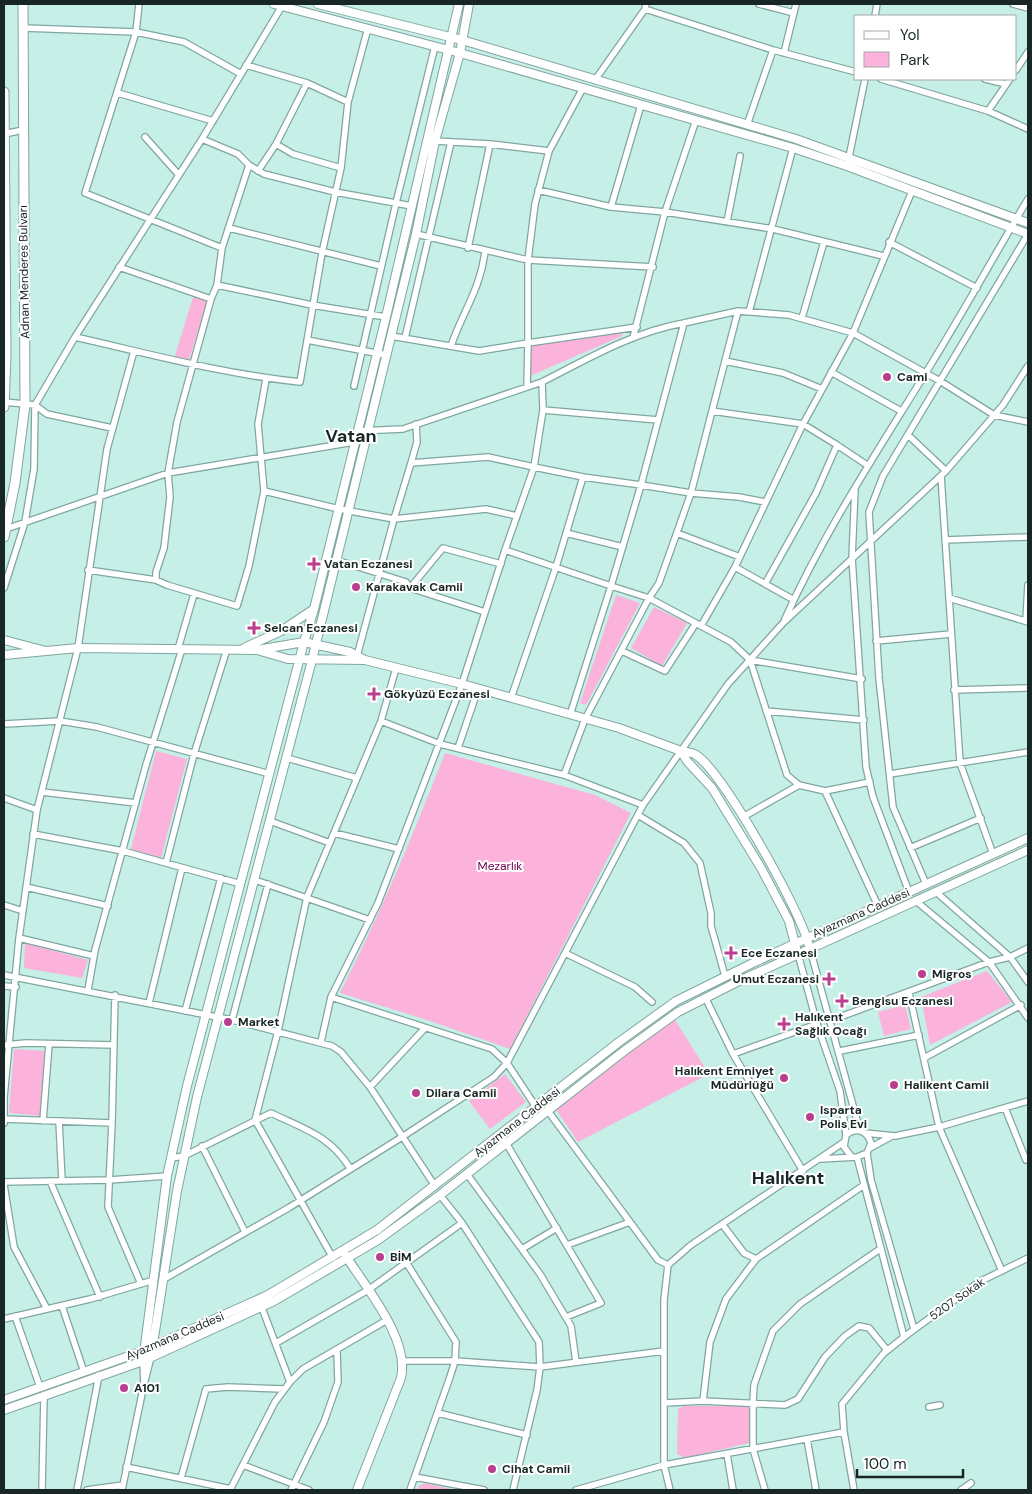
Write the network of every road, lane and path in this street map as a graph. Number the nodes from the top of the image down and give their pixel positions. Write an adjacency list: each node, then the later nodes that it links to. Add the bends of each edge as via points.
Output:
1 (23, 4): 13 (main road, Adnan Menderes Bulvarı)
2 (139, 4): 15 (street)
3 (280, 4): 14 (street); 24 (street)
4 (318, 4): 16 (street)
5 (458, 4): 16 (street)
6 (469, 4): 17 (street)
7 (759, 4): 12 (street)
8 (796, 4): 12 (street)
9 (1014, 4): 11 (street)
10 (645, 6): 20 (street); 28 (street)
11 (1028, 8)
12 (794, 13): 23 (street)
13 (23, 28): 15 (street); 43 (main road, Adnan Menderes Bulvarı)
14 (368, 28): 18 (street); 36 (street)
15 (136, 32): 27 (street, via 184,42); 35 (street)
16 (451, 37): 17 (street); 19 (street)
17 (462, 40): 22 (street); 28 (street)
18 (435, 46): 19 (street); 64 (street)
19 (449, 50): 22 (street); 65 (street)
20 (773, 50): 23 (street); 41 (street)
21 (1028, 52): 25 (street)
22 (460, 53): 33 (street); 48 (street)
23 (784, 53): 26 (street)
24 (246, 65): 27 (street); 32 (street)
25 (1017, 68)
26 (854, 71)
27 (241, 74): 40 (street)
28 (595, 80): 41 (street)
29 (865, 80): 55 (street)
30 (884, 80): 38 (street)
31 (1008, 81): 38 (street)
32 (307, 83): 36 (street); 50 (street)
33 (583, 88): 37 (street); 53 (street)
34 (4, 92): 44 (main road, Adnan Menderes Bulvarı)
35 (118, 93): 40 (street); 69 (street, via 85,193)
36 (348, 102): 57 (street)
37 (641, 105): 39 (street); 66 (street)
38 (988, 111): 42 (street)
39 (696, 120): 52 (street); 67 (street)
40 (213, 121): 46 (street)
41 (746, 125): 47 (street)
42 (1028, 129)
43 (23, 130): 44 (street); 124 (main road, Adnan Menderes Bulvarı)
44 (4, 134): 123 (main road, Adnan Menderes Bulvarı)
45 (145, 137): 59 (street)
46 (202, 138): 56 (street, via 238,154); 59 (street)
47 (796, 139): 52 (street); 55 (street)
48 (435, 141): 49 (street); 75 (street)
49 (452, 142): 51 (street); 77 (street)
50 (276, 144): 57 (street, via 293,154); 58 (street)
51 (490, 144): 53 (street); 81 (street)
52 (793, 148): 61 (street); 74 (street)
53 (549, 152): 60 (street)
54 (740, 156): 70 (street)
55 (849, 157): 68 (street)
56 (249, 165): 58 (street); 73 (street)
57 (340, 168): 62 (street)
58 (258, 170): 62 (street)
59 (178, 174): 69 (street)
60 (538, 190): 66 (street); 85 (street)
61 (912, 191): 72 (street); 79 (street)
62 (335, 192): 64 (street); 83 (street)
63 (1028, 199): 68 (street)
64 (396, 203): 65 (street); 86 (street)
65 (412, 206): 96 (street)
66 (611, 207): 67 (street)
67 (665, 212): 70 (street); 88 (street)
68 (1016, 218): 71 (street); 72 (street)
69 (149, 220): 80 (street); 87 (street)
70 (727, 222): 74 (street)
71 (1028, 223)
72 (1012, 227): 76 (street); 90 (street)
73 (229, 228): 80 (street); 83 (street)
74 (773, 229): 78 (street); 94 (street)
75 (416, 234): 77 (street); 102 (street)
76 (1028, 234): 118 (street)
77 (429, 238): 81 (street); 103 (street)
78 (824, 242): 84 (street); 97 (street)
79 (890, 242): 84 (street); 90 (street)
80 (222, 248): 89 (street)
81 (468, 248): 82 (street)
82 (485, 252): 85 (street); 107 (street, via 475,294 460,320)
83 (322, 253): 86 (street); 92 (street)
84 (883, 256): 100 (street)
85 (528, 260): 88 (street); 106 (street)
86 (382, 266): 95 (street)
87 (119, 267): 91 (street); 101 (street)
88 (653, 267): 99 (street)
89 (217, 285): 91 (street); 92 (street)
90 (977, 288): 116 (street)
91 (211, 299): 113 (street)
92 (312, 305): 95 (street); 105 (street)
93 (738, 311): 94 (street); 98 (street); 112 (street)
94 (750, 312): 97 (street)
95 (371, 314): 96 (street); 108 (street)
96 (386, 316): 110 (street)
97 (802, 318): 100 (street)
98 (684, 323): 104 (street); 131 (street)
99 (636, 327): 104 (street); 106 (street)
100 (853, 333): 115 (street); 116 (street)
101 (75, 336): 109 (street); 125 (street)
102 (391, 336): 103 (street); 111 (street)
103 (405, 338): 107 (street)
104 (633, 338): 119 (street)
105 (307, 340): 108 (street); 117 (street, via 300,382)
106 (528, 343): 107 (street, via 479,351); 121 (street)
107 (451, 346)
108 (362, 350): 110 (street); 120 (street)
109 (134, 351): 113 (street); 135 (street)
110 (377, 353): 111 (street); 136 (street)
111 (386, 355): 138 (street)
112 (725, 361): 122 (street, via 783,373); 128 (street)
113 (192, 365): 117 (street); 146 (street)
114 (1028, 366): 130 (street)
115 (831, 372): 122 (street); 129 (street)
116 (925, 374): 118 (street); 129 (street)
117 (266, 379): 141 (street, via 258,424)
118 (940, 381): 130 (street); 137 (street)
119 (542, 382): 121 (street); 127 (street)
120 (354, 386)
121 (527, 387): 133 (street)
122 (822, 389): 134 (street)
123 (4, 402): 124 (street); 126 (main road, Adnan Menderes Bulvarı)
124 (25, 404): 125 (street); 160 (main road, Adnan Menderes Bulvarı)
125 (36, 405): 135 (street, via 47,414); 159 (street, via 34,469)
126 (4, 407)
127 (543, 410): 131 (street); 144 (street)
128 (712, 411): 134 (street); 152 (street)
129 (901, 411): 143 (street)
130 (994, 416): 132 (street); 145 (street)
131 (658, 420): 149 (street)
132 (1028, 422)
133 (416, 424): 138 (street); 142 (street, via 417,442)
134 (803, 424): 140 (street); 154 (street)
135 (112, 428): 153 (street)
136 (358, 431): 138 (street); 139 (street)
137 (908, 435): 145 (street); 165 (street, via 883,476 869,512)
138 (367, 436): 139 (street); 156 (street)
139 (356, 440): 141 (street); 155 (street)
140 (837, 445): 143 (street); 177 (street, via 816,493)
141 (259, 456): 146 (street); 151 (street)
142 (411, 463): 144 (street, via 488,457); 158 (street)
143 (867, 465): 150 (street)
144 (534, 467): 148 (street); 157 (street)
145 (946, 471): 147 (street)
146 (168, 473): 153 (street); 176 (street, via 170,497)
147 (941, 476): 164 (street); 165 (street)
148 (583, 477): 149 (street); 161 (street)
149 (641, 485): 152 (street); 166 (street)
150 (855, 486): 169 (street); 185 (street)
151 (264, 492): 155 (street); 182 (street, via 237,606)
152 (691, 493): 154 (street); 162 (street)
153 (102, 496): 159 (street); 174 (street)
154 (765, 502): 168 (street)
155 (339, 509): 156 (street); 186 (street)
156 (348, 511): 158 (street); 170 (street)
157 (517, 516): 158 (street, via 486,509); 167 (street)
158 (394, 519): 175 (street)
159 (25, 522): 160 (street); 180 (street)
160 (5, 533)
161 (566, 533): 166 (street); 172 (street)
162 (677, 533): 168 (street); 183 (street, via 659,583)
163 (1028, 537): 164 (street)
164 (945, 540): 184 (street)
165 (870, 541): 169 (street); 194 (street)
166 (623, 547): 179 (street)
167 (505, 550): 171 (street); 172 (street)
168 (740, 557): 173 (street)
169 (852, 558): 189 (street); 212 (street)
170 (336, 560): 175 (street); 197 (street)
171 (501, 564): 181 (street, via 443,548); 187 (street)
172 (556, 567): 179 (street); 217 (street)
173 (735, 567): 177 (street); 190 (street)
174 (88, 570): 176 (street); 198 (street)
175 (380, 574): 181 (street, via 406,582); 206 (street)
176 (156, 580): 182 (street)
177 (765, 584): 185 (street)
178 (1028, 585): 188 (street)
179 (611, 586): 183 (street); 219 (street)
180 (4, 588)
181 (410, 588): 187 (street)
182 (194, 594): 199 (street)
183 (649, 598): 190 (street); 204 (street)
184 (949, 598): 188 (street); 191 (street)
185 (794, 600): 189 (street)
186 (314, 609): 196 (street); 201 (street, via 282,632)
187 (485, 612): 213 (street)
188 (1027, 621)
189 (783, 623): 210 (street)
190 (699, 624): 204 (street, via 664,671); 210 (street, via 731,642)
191 (951, 634): 194 (street); 216 (street)
192 (4, 636): 195 (street)
193 (4, 640): 195 (street)
194 (876, 641): 234 (street)
195 (14, 642): 203 (street)
196 (304, 642): 197 (street); 202 (street); 207 (street)
197 (315, 643): 206 (street); 208 (street)
198 (78, 648): 199 (street); 203 (street); 222 (street)
199 (180, 649): 200 (street); 225 (street)
200 (227, 649): 201 (street); 230 (street)
201 (240, 650): 202 (street)
202 (257, 650): 207 (street)
203 (48, 651): 205 (street)
204 (622, 651): 220 (street)
205 (4, 655)
206 (357, 656): 209 (street)
207 (300, 660): 208 (street); 233 (street)
208 (312, 660): 209 (street); 231 (street)
209 (365, 660): 211 (street)
210 (750, 660): 212 (street); 218 (street); 228 (street, via 728,684)
211 (396, 668): 213 (street); 223 (street)
212 (862, 680): 221 (street)
213 (462, 684): 215 (street); 226 (street)
214 (1028, 688): 216 (street)
215 (478, 689): 217 (street); 227 (street)
216 (954, 690): 232 (street)
217 (511, 698): 219 (street)
218 (766, 711): 221 (street); 238 (street, via 787,774)
219 (570, 715): 220 (street)
220 (585, 719): 228 (street); 235 (street)
221 (864, 720): 237 (street, via 866,767)
222 (60, 721): 224 (street); 225 (street); 240 (street)
223 (381, 721): 226 (street); 236 (street)
224 (4, 724)
225 (153, 742): 230 (street); 242 (street)
226 (440, 744): 227 (street); 254 (street)
227 (458, 748): 235 (street)
228 (681, 751): 243 (street); 246 (street, via 696,755 720,780); 277 (street, via 712,788 761,868 789,921)
229 (1028, 752): 232 (street)
230 (194, 754): 233 (street); 258 (street)
231 (287, 758): 236 (street); 248 (street)
232 (960, 763): 234 (street); 247 (street)
233 (270, 774): 262 (street)
234 (890, 774): 253 (street, via 893,807)
235 (564, 775): 243 (street)
236 (357, 778): 249 (street)
237 (870, 782): 239 (street); 266 (street)
238 (799, 785): 239 (street); 246 (street)
239 (826, 791): 272 (street)
240 (42, 792): 242 (street); 244 (street)
241 (4, 798): 244 (street)
242 (136, 803): 256 (street)
243 (643, 805): 245 (street)
244 (37, 810): 250 (street)
245 (638, 815): 280 (street); 286 (street, via 684,843 700,863 711,926)
246 (743, 817): 276 (street, via 797,913)
247 (981, 818): 253 (street); 257 (street)
248 (270, 821): 252 (street); 261 (street)
249 (334, 833): 252 (street); 254 (street)
250 (33, 834): 256 (street); 265 (street)
251 (1028, 838): 257 (street, Ayazmana Caddesi)
252 (330, 843): 268 (street)
253 (910, 848): 264 (street)
254 (399, 849): 274 (street)
255 (1028, 850): 267 (street, Ayazmana Caddesi)
256 (123, 851): 258 (street); 271 (street)
257 (993, 854): 264 (street, Ayazmana Caddesi)
258 (166, 863): 259 (street)
259 (182, 868): 260 (street); 297 (street)
260 (221, 878): 262 (street); 299 (street)
261 (256, 880): 263 (street); 301 (street)
262 (241, 884): 300 (street)
263 (268, 884): 268 (street); 303 (street)
264 (926, 884): 266 (street, Ayazmana Caddesi)
265 (26, 886): 271 (street); 273 (street)
266 (908, 892): 272 (street, Ayazmana Caddesi)
267 (936, 892): 269 (street, Ayazmana Caddesi); 283 (street)
268 (307, 897): 274 (street); 307 (street)
269 (916, 901): 279 (street, Ayazmana Caddesi); 284 (street)
270 (4, 905): 273 (street)
271 (108, 906): 282 (street)
272 (878, 906): 276 (street, Ayazmana Caddesi)
273 (23, 911): 275 (street)
274 (370, 920): 294 (street)
275 (19, 938): 282 (street); 287 (street)
276 (807, 938): 277 (street, Ayazmana Caddesi); 279 (street)
277 (795, 943): 281 (street); 286 (street, Ayazmana Caddesi)
278 (1028, 948): 283 (street)
279 (810, 949): 281 (street, Ayazmana Caddesi); 304 (street)
280 (565, 953): 296 (street, via 635,987); 316 (street)
281 (798, 954): 295 (street, Ayazmana Caddesi); 305 (street)
282 (94, 956): 291 (street)
283 (1010, 957): 284 (street); 288 (street)
284 (989, 962): 292 (street); 298 (street)
285 (4, 974): 287 (street)
286 (725, 976): 318 (street, Ayazmana Caddesi, via 655,1015)
287 (16, 977): 290 (street); 291 (street)
288 (1028, 982)
289 (4, 986): 290 (street)
290 (16, 987): 311 (street)
291 (88, 990): 293 (street)
292 (910, 993): 304 (street); 308 (street)
293 (115, 995): 297 (street); 312 (street)
294 (331, 997): 306 (street); 309 (street)
295 (705, 997): 314 (street); 320 (street, Ayazmana Caddesi, via 662,1023)
296 (652, 1002)
297 (149, 1003): 299 (street)
298 (1021, 1006): 302 (street); 315 (street)
299 (185, 1011): 300 (street)
300 (207, 1015): 301 (street); 341 (street)
301 (218, 1017): 303 (street); 339 (street)
302 (1028, 1018)
303 (232, 1020): 307 (street)
304 (829, 1021): 313 (street)
305 (817, 1024): 314 (street); 335 (street, via 840,1091)
306 (424, 1028): 316 (street, via 492,1049); 317 (street)
307 (278, 1031): 309 (street); 325 (street)
308 (919, 1035): 313 (street); 315 (street)
309 (321, 1042): 317 (street, via 341,1052)
310 (49, 1044): 311 (street); 312 (street); 326 (street)
311 (7, 1045): 324 (street)
312 (114, 1045): 329 (street)
313 (840, 1051): 331 (street)
314 (733, 1054): 345 (street)
315 (924, 1058): 330 (street)
316 (507, 1063): 321 (street); 334 (street, via 494,1077)
317 (370, 1087): 334 (street)
318 (552, 1094): 320 (street); 321 (street, Ayazmana Caddesi)
319 (1028, 1101): 322 (street)
320 (558, 1102): 323 (street, Ayazmana Caddesi)
321 (536, 1107): 332 (street, Ayazmana Caddesi)
322 (1005, 1108): 330 (street); 343 (street)
323 (548, 1111): 336 (street, Ayazmana Caddesi); 356 (street)
324 (4, 1119): 326 (street); 328 (street)
325 (255, 1120): 337 (street); 344 (street, via 271,1113 312,1132 342,1154); 355 (street)
326 (44, 1121): 327 (street)
327 (59, 1121): 329 (street); 350 (street)
328 (4, 1123)
329 (112, 1123): 348 (street)
330 (939, 1127): 333 (street); 370 (street)
331 (863, 1132): 333 (street); 335 (street, via 855,1130); 338 (street, via 869,1137)
332 (500, 1136): 336 (street); 353 (street, Ayazmana Caddesi)
333 (892, 1136): 338 (street)
334 (402, 1137): 344 (street); 353 (street)
335 (845, 1138): 340 (street, via 844,1147); 342 (street)
336 (506, 1143): 346 (street, Ayazmana Caddesi); 359 (street)
337 (202, 1146): 339 (street); 360 (street)
338 (868, 1150): 340 (street); 383 (street, via 871,1180)
339 (184, 1156): 341 (street); 371 (street)
340 (854, 1156): 342 (street); 352 (street)
341 (171, 1158): 347 (street)
342 (820, 1159): 345 (street)
343 (1028, 1159)
344 (350, 1168): 355 (street)
345 (803, 1171): 358 (street)
346 (467, 1174): 354 (street, Ayazmana Caddesi); 362 (street)
347 (167, 1176): 348 (street); 372 (street)
348 (109, 1180): 350 (street); 373 (street, via 108,1207)
349 (50, 1181): 350 (street); 351 (street); 375 (street)
350 (62, 1181)
351 (4, 1184): 378 (street, via 14,1246)
352 (864, 1185): 363 (street); 366 (street)
353 (435, 1186): 364 (street, Ayazmana Caddesi)
354 (440, 1195): 357 (street); 364 (street, Ayazmana Caddesi)
355 (299, 1201): 360 (street); 367 (street)
356 (630, 1222): 361 (street); 369 (street, via 658,1260)
357 (462, 1223): 368 (street); 395 (street, via 540,1342)
358 (722, 1224): 366 (street, via 744,1253); 369 (street)
359 (557, 1228): 361 (street); 362 (street)
360 (245, 1232): 371 (street)
361 (568, 1245): 380 (street, via 601,1303)
362 (522, 1249): 380 (street)
363 (880, 1249): 384 (street); 404 (street, via 800,1304 772,1331 754,1385)
364 (346, 1256): 367 (street, Ayazmana Caddesi); 374 (street)
365 (1028, 1258): 370 (street, 5207 Sokak)
366 (756, 1259): 403 (street, via 726,1299 710,1342)
367 (335, 1262): 377 (street, Ayazmana Caddesi); 386 (street, Ayazmana Caddesi)
368 (406, 1262): 374 (street); 393 (street, via 456,1342)
369 (668, 1266): 390 (street)
370 (1002, 1271): 383 (street, 5207 Sokak, via 979,1282)
371 (164, 1279): 386 (street)
372 (154, 1280): 373 (street); 388 (street)
373 (141, 1284): 375 (street)
374 (368, 1290): 382 (street); 385 (street)
375 (100, 1296): 376 (street)
376 (62, 1306): 378 (street); 396 (street)
377 (262, 1308): 385 (street); 391 (street, Ayazmana Caddesi)
378 (47, 1309): 379 (street)
379 (15, 1316): 381 (street); 399 (street)
380 (566, 1317): 394 (street, via 571,1326)
381 (4, 1319)
382 (387, 1320): 389 (street); 392 (street)
383 (914, 1330): 384 (street, 5207 Sokak)
384 (904, 1337): 387 (street)
385 (276, 1343): 398 (street)
386 (153, 1347): 388 (street, Ayazmana Caddesi); 391 (street)
387 (887, 1350): 404 (street, via 869,1328 859,1326 825,1357 798,1399 785,1405); 410 (street, via 842,1404)
388 (143, 1351): 391 (street); 396 (street, Ayazmana Caddesi)
389 (337, 1351): 398 (street, via 303,1369); 421 (street, via 338,1382 324,1422)
390 (664, 1351): 394 (street); 405 (street)
391 (147, 1359): 397 (street, Ayazmana Caddesi); 417 (street)
392 (403, 1361): 393 (street); 428 (street, via 401,1378)
393 (455, 1361): 395 (street); 409 (street)
394 (576, 1362): 395 (street)
395 (540, 1367): 411 (street)
396 (84, 1372): 399 (street, Ayazmana Caddesi)
397 (99, 1375): 401 (street, Ayazmana Caddesi); 425 (street)
398 (290, 1382): 400 (street)
399 (40, 1387): 402 (street, Ayazmana Caddesi)
400 (284, 1389): 415 (street); 419 (street, via 206,1389)
401 (44, 1396): 408 (street, Ayazmana Caddesi); 424 (street)
402 (4, 1400)
403 (703, 1401): 404 (street); 405 (street)
404 (753, 1402): 413 (street)
405 (665, 1403): 416 (street)
406 (940, 1405): 407 (street)
407 (929, 1407)
408 (4, 1410)
409 (438, 1413): 411 (street); 418 (street)
410 (844, 1432): 412 (street); 437 (street)
411 (527, 1436): 431 (street)
412 (807, 1439): 413 (street); 436 (street)
413 (753, 1449): 414 (street); 435 (street)
414 (727, 1454): 416 (street); 434 (street)
415 (243, 1465): 421 (street); 423 (street)
416 (664, 1465): 432 (street); 433 (street)
417 (126, 1466): 419 (street); 422 (street)
418 (415, 1477): 429 (street); 430 (street)
419 (181, 1478): 423 (street)
420 (971, 1484): 438 (street)
421 (292, 1487): 427 (street)
422 (122, 1488): 426 (street)
423 (231, 1489)
424 (42, 1490)
425 (77, 1490)
426 (87, 1490)
427 (308, 1490)
428 (357, 1490)
429 (410, 1490)
430 (484, 1490)
431 (513, 1490)
432 (580, 1490)
433 (670, 1490)
434 (733, 1490)
435 (765, 1490)
436 (816, 1490)
437 (854, 1490)
438 (961, 1490)

